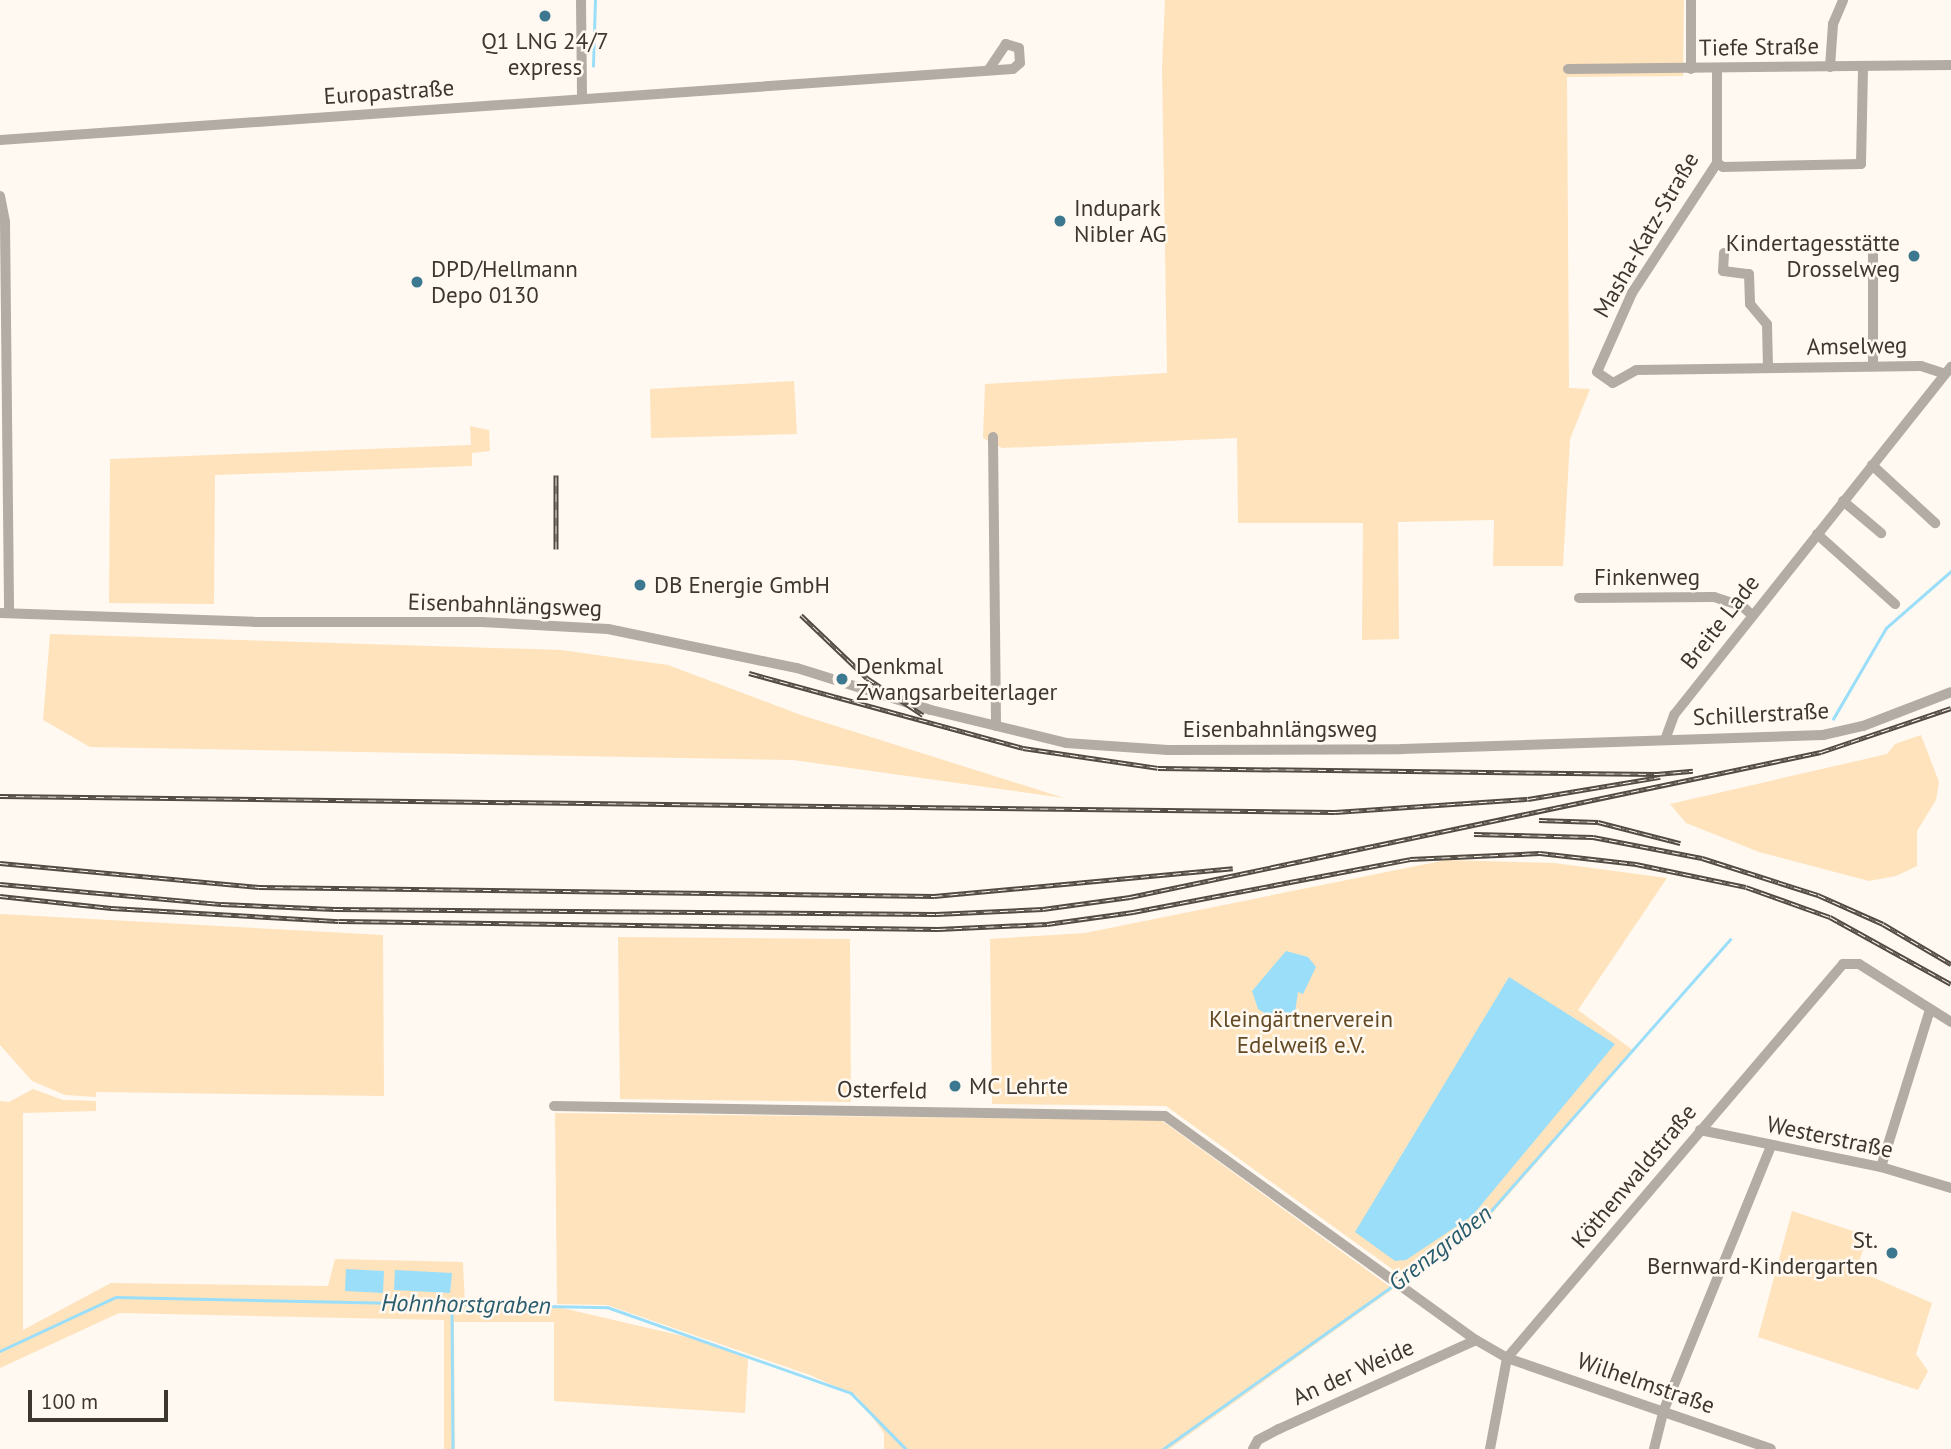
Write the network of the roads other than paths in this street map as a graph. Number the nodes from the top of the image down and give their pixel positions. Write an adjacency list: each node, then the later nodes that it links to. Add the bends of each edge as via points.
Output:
1 (581, 0): 11 (street)
2 (1691, 0): 9 (street)
3 (1843, 0): 6 (street, via 1833,24)
4 (1951, 65): 5 (street, Tiefe Straße)
5 (1863, 66): 6 (street, Tiefe Straße); 13 (street, via 1861,164 1723,167)
6 (1830, 67): 10 (street, Tiefe Straße)
7 (990, 68): 11 (street, Europastraße)
8 (1568, 69): 9 (street, Tiefe Straße)
9 (1691, 69): 10 (street, Tiefe Straße)
10 (1717, 69): 13 (street, Masha-Katz-Straße)
11 (582, 99): 12 (street, Europastraße)
12 (0, 140)
13 (1717, 163): 19 (street, Masha-Katz-Straße, via 1632,293 1597,372 1613,383)
14 (0, 196): 29 (street, via 5,222)
15 (1873, 246): 17 (street)
16 (1724, 253): 18 (street, via 1724,271 1749,274 1750,304 1767,324)
17 (1873, 366): 18 (street, Amselweg); 20 (street, Amselweg)
18 (1768, 368): 19 (street, Amselweg)
19 (1636, 370)
20 (1948, 371): 22 (street, Breite Lade)
21 (993, 437): 32 (street)
22 (1872, 465): 23 (street, Breite Lade); 24 (street)
23 (1843, 501): 25 (street); 26 (street, Breite Lade)
24 (1935, 523)
25 (1881, 533)
26 (1817, 534): 28 (street); 30 (street, Breite Lade)
27 (1579, 598): 30 (street, Finkenweg, via 1714,597 1742,606)
28 (1895, 604)
29 (5, 613): 32 (street, Eisenbahnlängsweg, via 254,622 482,622 608,629 784,665)
30 (1752, 615): 33 (street, Breite Lade, via 1674,715)
31 (1951, 692): 33 (street, Schillerstraße, via 1863,726 1823,735)
32 (996, 726): 34 (street, Eisenbahnlängsweg, via 1066,743 1168,750)
33 (1665, 740): 34 (street, Schillerstraße)
34 (1567, 744)
35 (1930, 1010): 36 (street); 38 (street, Köthenwaldstraße, via 1858,964 1843,964); 40 (street)
36 (1951, 1022)
37 (554, 1106): 42 (street, Osterfeld, via 1165,1115)
38 (1700, 1130): 39 (street, Westerstraße); 44 (street, Köthenwaldstraße)
39 (1771, 1146): 40 (street, Westerstraße); 45 (street)
40 (1881, 1167): 41 (street, Westerstraße)
41 (1951, 1188)
42 (1397, 1282): 43 (street, Wilhelmstraße)
43 (1476, 1340): 44 (street, Wilhelmstraße); 46 (street, An der Weide, via 1279,1429 1258,1440)
44 (1507, 1358): 45 (street, Wilhelmstraße); 47 (street, Köthenwaldstraße)
45 (1663, 1412): 48 (street); 49 (street, Wilhelmstraße)
46 (1253, 1449)
47 (1490, 1449)
48 (1654, 1449)
49 (1771, 1449)

